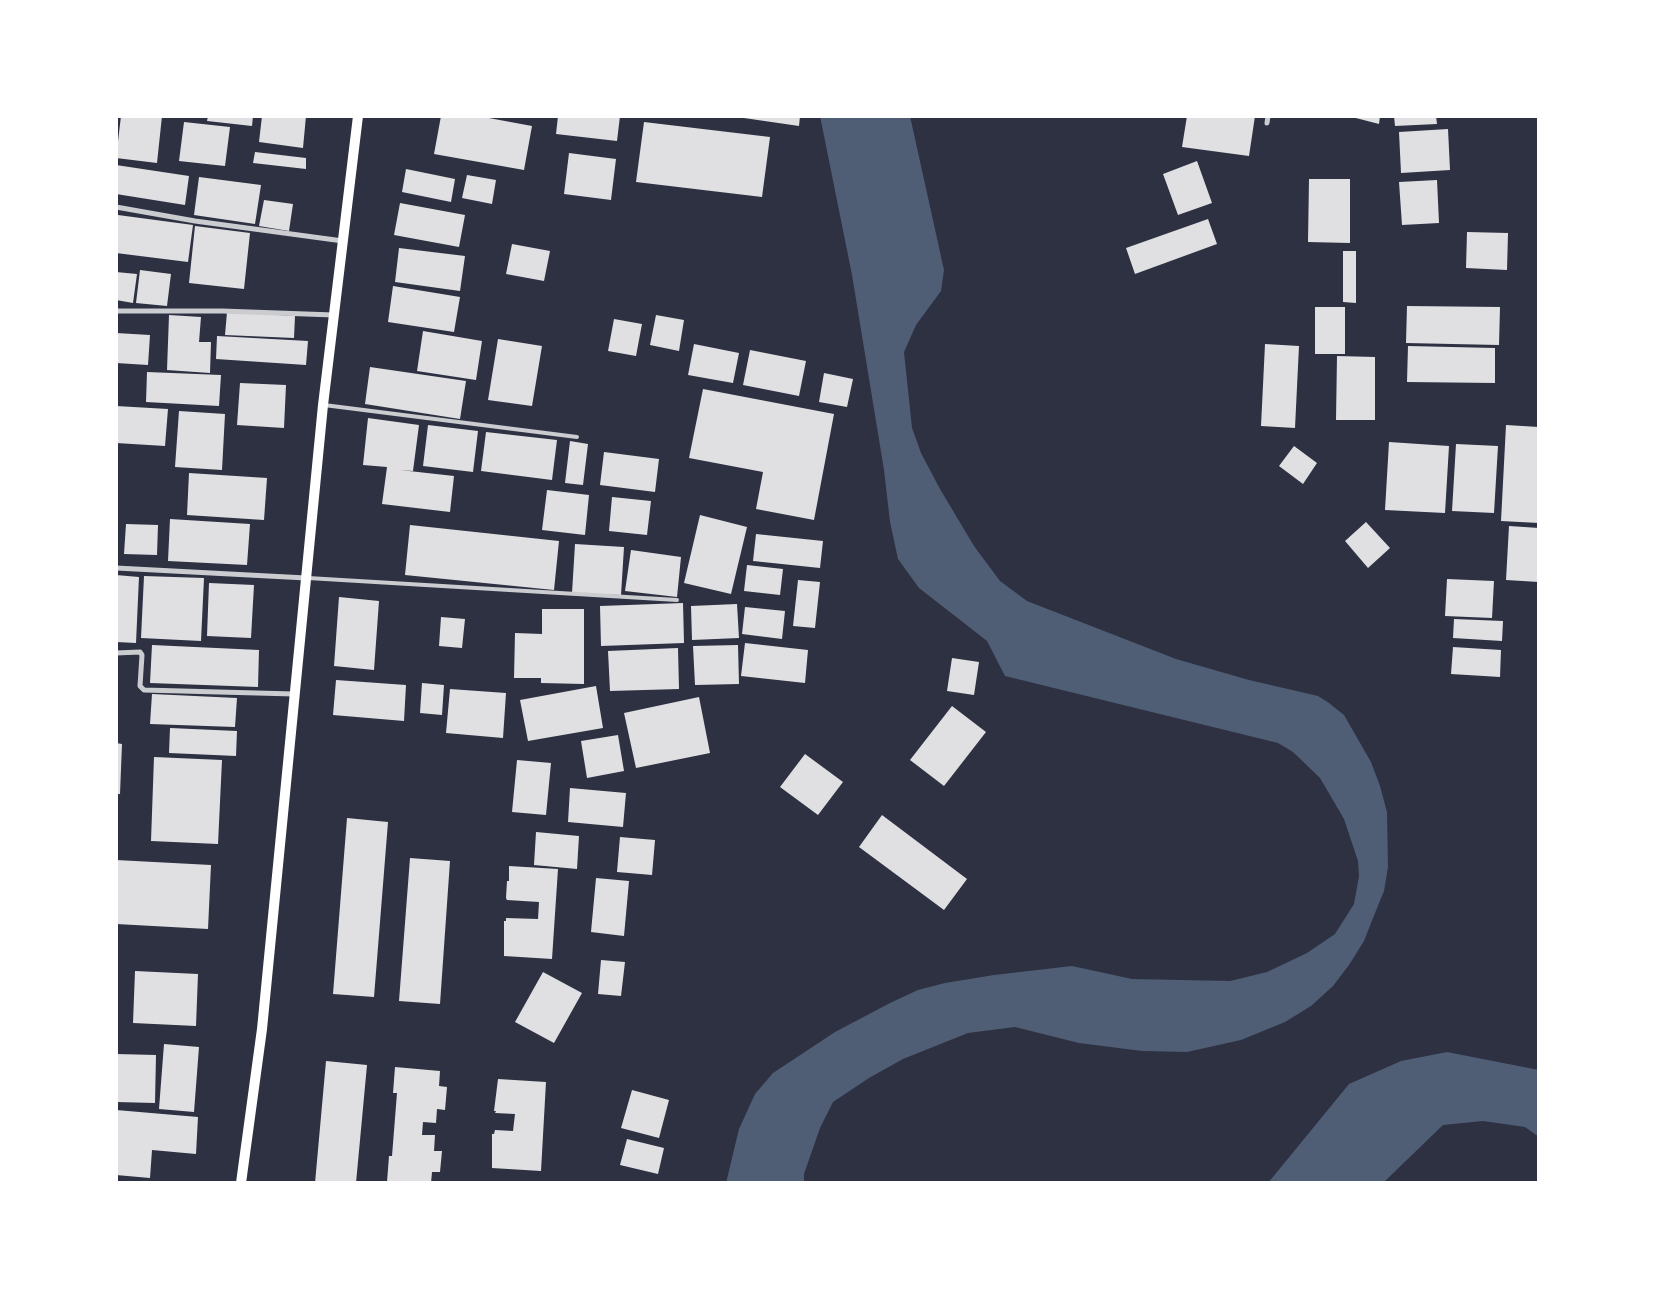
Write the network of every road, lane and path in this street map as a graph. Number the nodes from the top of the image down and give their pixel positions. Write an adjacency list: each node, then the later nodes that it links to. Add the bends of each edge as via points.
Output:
1 (358, 116): 5 (main road)
2 (1268, 116): 3 (street)
3 (1267, 123)
4 (116, 207): 5 (street)
5 (343, 241): 7 (main road)
6 (116, 311): 7 (street)
7 (334, 315): 8 (main road)
8 (323, 405): 9 (lane); 11 (main road)
9 (577, 437)
10 (116, 568): 11 (street)
11 (306, 578): 12 (lane); 14 (main road)
12 (678, 600)
13 (116, 654): 14 (street, via 140,652 140,686 144,690)
14 (295, 694): 15 (main road, via 262,1029)
15 (241, 1183)

